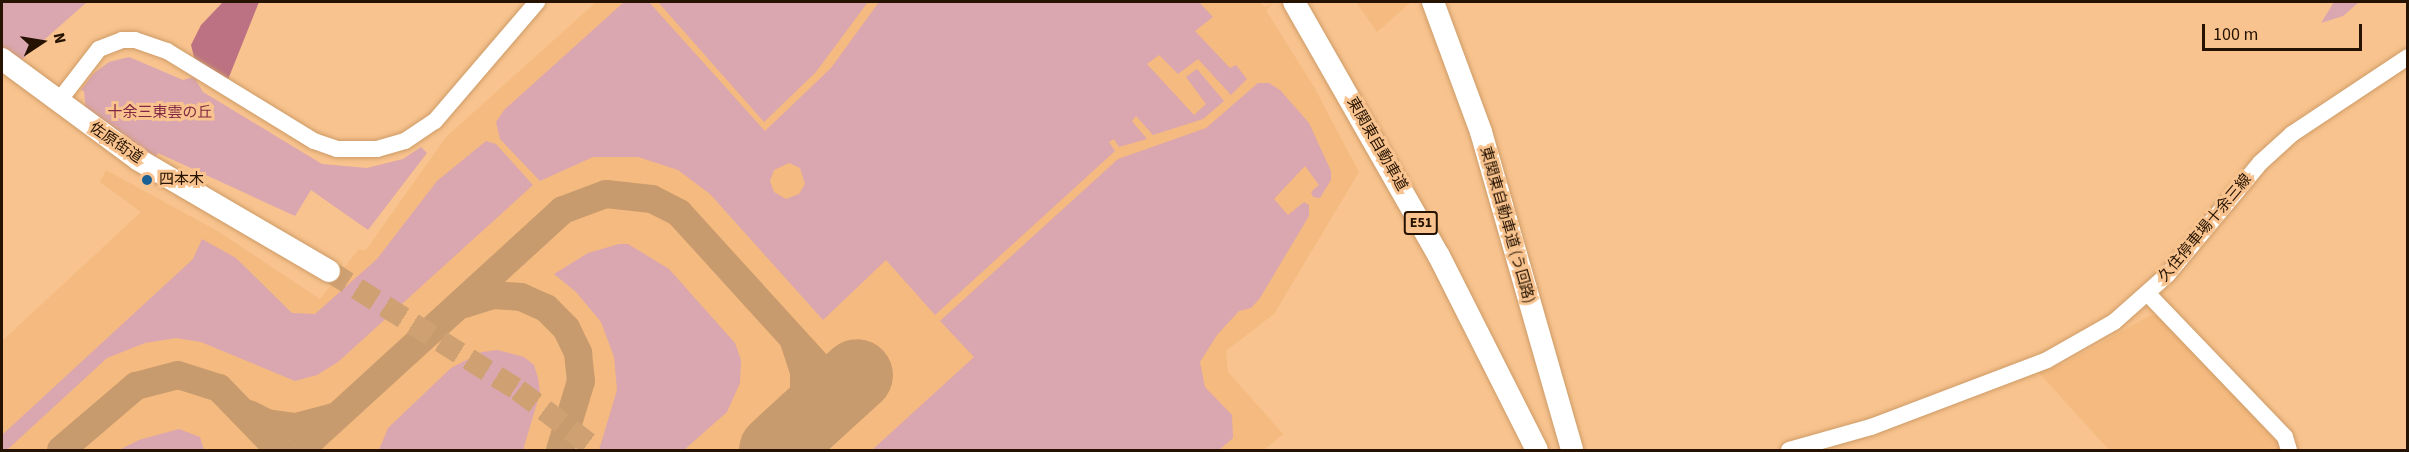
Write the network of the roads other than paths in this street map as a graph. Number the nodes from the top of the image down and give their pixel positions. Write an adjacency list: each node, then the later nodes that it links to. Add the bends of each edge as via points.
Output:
1 (537, 2): 6 (street, via 435,121 405,141 377,149 337,149 314,141 166,51 135,40 122,40 99,49)
2 (1294, 2): 9 (highway, 東関東自動車道 / E51, via 1439,256)
3 (1433, 2): 10 (highway, 東関東自動車道 (う回路), via 1480,132)
4 (2408, 57): 8 (street, 久住停車場十余三線, via 2292,134 2260,163 2203,236)
5 (2, 59): 6 (highway, 佐原街道)
6 (58, 102): 7 (highway, 佐原街道, via 139,160)
7 (329, 271)
8 (2148, 294): 11 (street, 久住停車場十余三線, via 2114,322 2047,360 1870,427); 12 (street, via 2284,436)
9 (1537, 450)
10 (1572, 450)
11 (1789, 450)
12 (2289, 450)

